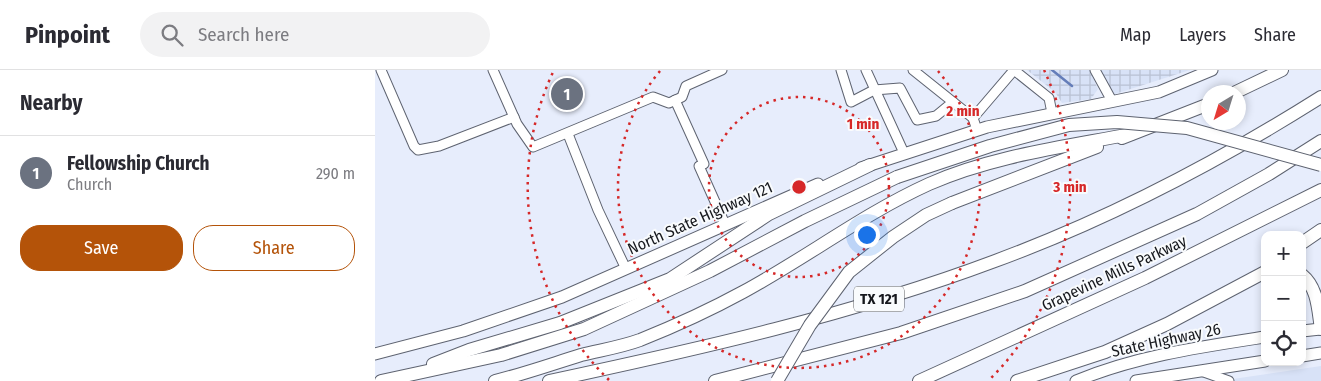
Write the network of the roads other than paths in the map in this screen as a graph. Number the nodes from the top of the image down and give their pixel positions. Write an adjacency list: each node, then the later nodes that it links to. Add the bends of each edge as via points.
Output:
1 (381, 70): 19 (street, via 414,146 419,150 439,146)
2 (493, 70): 19 (street)
3 (722, 70): 14 (street, via 686,86 682,97)
4 (841, 70): 12 (street, via 851,102)
5 (866, 70): 12 (street)
6 (913, 70): 16 (street)
7 (1014, 70): 18 (street, via 1049,98); 20 (street)
8 (1095, 70): 15 (street)
9 (1212, 70): 15 (main road, North State Highway 121, via 1159,92)
10 (1282, 70): 11 (highway)
11 (1246, 87)
12 (874, 90): 16 (street, via 900,88 917,120 935,116); 25 (street)
13 (1321, 97): 48 (highway, TX 121, via 1194,171 1119,208 995,261 800,322)
14 (675, 100): 22 (street, via 669,103 653,97); 29 (street)
15 (1112, 101): 18 (main road, North State Highway 121)
16 (953, 102): 20 (street)
17 (1201, 107): 23 (highway)
18 (1051, 112): 21 (main road, North State Highway 121)
19 (514, 117): 22 (street, via 533,146)
20 (973, 118): 21 (street)
21 (977, 130): 25 (main road, North State Highway 121)
22 (568, 134): 32 (street)
23 (1131, 134): 47 (highway, via 989,164 930,184 855,223 742,292 683,321 638,340); 50 (highway, bridge, via 952,203 926,215 893,237 849,272 810,326)
24 (1321, 141): 49 (highway, TX 121, via 1197,214 1025,291 901,333)
25 (904, 154): 26 (main road, North State Highway 121)
26 (870, 165): 29 (main road, North State Highway 121); 45 (highway, via 769,214 670,279 560,323 469,350)
27 (1321, 165): 45 (highway, bridge, via 1187,128 1117,122 1069,125 990,146 897,177 710,271 584,329 501,355)
28 (1321, 190): 51 (highway, Grapevine Mills Parkway, via 1145,278)
29 (725, 224): 32 (main road, North State Highway 121)
30 (1321, 230): 31 (highway)
31 (1306, 239)
32 (626, 269): 40 (main road, North State Highway 121, via 517,313 425,343)
33 (1261, 271): 36 (highway)
34 (1261, 274): 36 (highway)
35 (1303, 276): 37 (highway, via 1315,292)
36 (1252, 278): 52 (highway, via 1167,324 1114,348)
37 (1321, 329): 38 (main road)
38 (1306, 331)
39 (1261, 338): 53 (main road, State Highway 26, via 1145,357)
40 (375, 354)
41 (1321, 354): 42 (main road)
42 (1306, 356)
43 (1261, 362): 44 (main road, State Highway 26)
44 (1199, 371): 54 (main road, State Highway 26); 55 (street)
45 (397, 378): 46 (highway)
46 (381, 381)
47 (495, 381)
48 (549, 381)
49 (715, 381)
50 (777, 381)
51 (919, 381)
52 (1017, 381)
53 (1076, 381)
54 (1136, 381)
55 (1229, 381)

